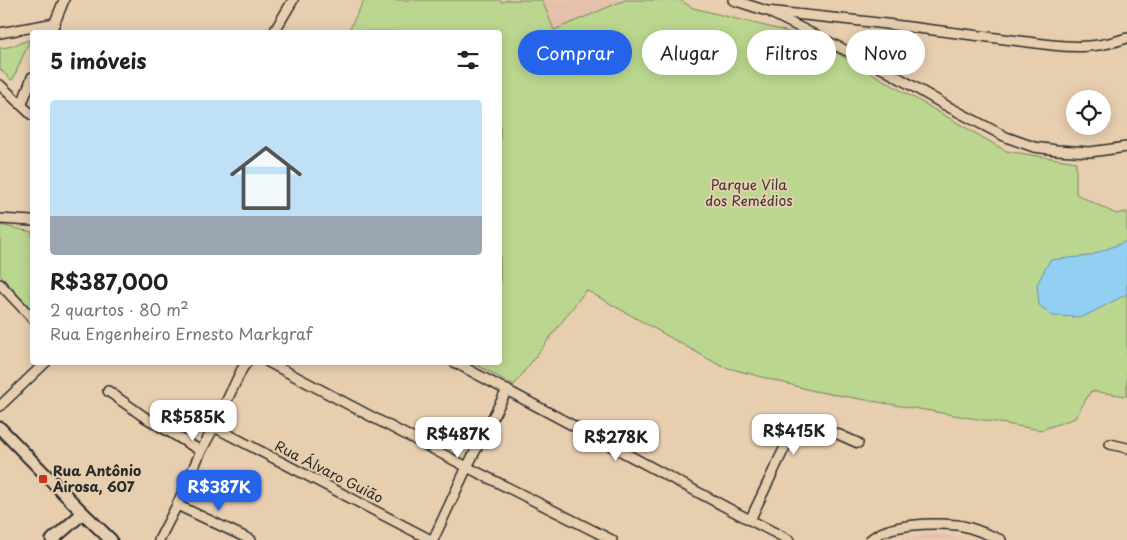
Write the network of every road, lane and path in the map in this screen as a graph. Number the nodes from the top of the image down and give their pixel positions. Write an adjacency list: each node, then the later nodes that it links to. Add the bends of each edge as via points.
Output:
1 (64, 0): 5 (street)
2 (293, 0): 7 (street)
3 (733, 0): 4 (street)
4 (767, 11): 9 (street, via 1076,47); 14 (street, via 887,71 1006,137 1034,147 1057,150 1090,152)
5 (55, 23): 6 (street); 8 (street)
6 (52, 30)
7 (275, 30)
8 (0, 32)
9 (1127, 38)
10 (30, 82): 12 (street)
11 (0, 85): 12 (street)
12 (22, 104): 13 (street)
13 (30, 113)
14 (1127, 147)
15 (0, 219): 16 (street)
16 (30, 221)
17 (0, 284): 18 (street)
18 (30, 316)
19 (43, 365): 25 (street)
20 (244, 365): 26 (street)
21 (274, 365): 32 (street)
22 (460, 365): 23 (street)
23 (507, 390): 32 (street); 35 (street)
24 (108, 391): 31 (street)
25 (0, 406)
26 (214, 427): 31 (street); 40 (street, Rua Álvaro Guião)
27 (0, 428): 34 (street)
28 (858, 443): 35 (street, via 810,422 801,423 793,430)
29 (1110, 444): 30 (street)
30 (1127, 448)
31 (201, 451): 33 (street)
32 (468, 467): 40 (street); 41 (street)
33 (177, 505): 38 (street); 39 (street)
34 (83, 513): 36 (street); 37 (street)
35 (750, 520): 42 (street)
36 (52, 540)
37 (111, 540)
38 (159, 540)
39 (252, 540)
40 (432, 540)
41 (612, 540)
42 (789, 540)
43 (870, 540): 44 (street, via 887,530 918,524 958,525)
44 (1001, 540)

